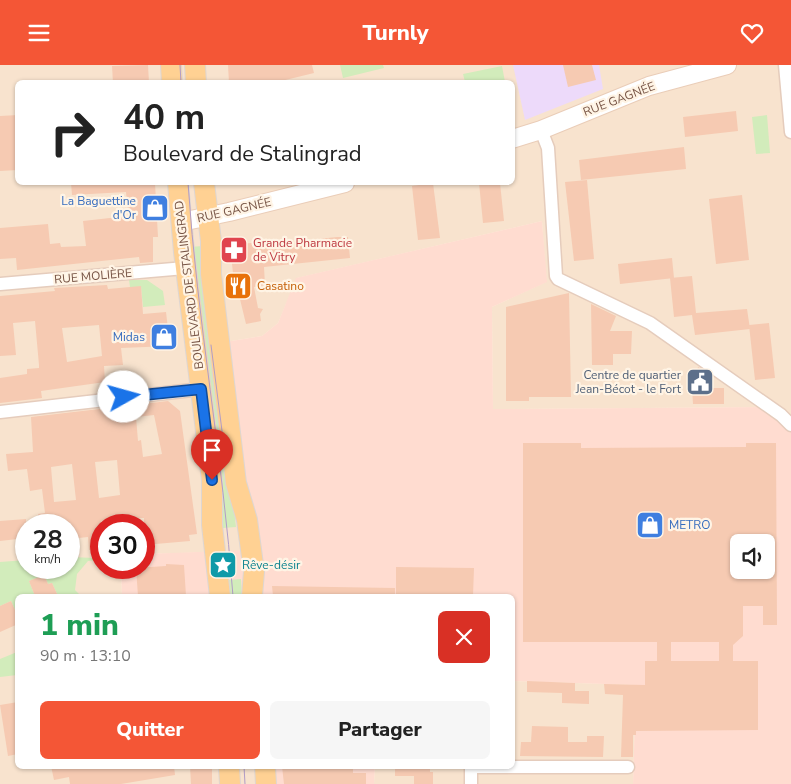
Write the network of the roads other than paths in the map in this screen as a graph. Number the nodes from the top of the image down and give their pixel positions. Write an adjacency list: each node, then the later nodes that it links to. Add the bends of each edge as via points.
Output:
1 (171, 65): 5 (main road)
2 (195, 65): 6 (main road)
3 (727, 65): 7 (street, RUE GAGNÉE, via 649,87)
4 (785, 65): 8 (street)
5 (172, 80)
6 (196, 80)
7 (541, 131): 9 (street, RUE GAGNÉE); 19 (street, via 548,148 558,279 650,323)
8 (791, 132)
9 (515, 138)
10 (178, 185): 14 (main road, BOULEVARD DE STALINGRAD)
11 (204, 185): 13 (main road, BOULEVARD DE STALINGRAD)
12 (337, 185): 13 (street, RUE GAGNÉE)
13 (209, 217): 14 (street, RUE GAGNÉE); 21 (main road, BOULEVARD DE STALINGRAD, via 218,343 236,483 254,572)
14 (181, 222): 15 (main road, BOULEVARD DE STALINGRAD)
15 (186, 268): 16 (street, RUE MOLIÈRE); 17 (main road, BOULEVARD DE STALINGRAD)
16 (0, 284)
17 (201, 389): 18 (street); 20 (main road, BOULEVARD DE STALINGRAD, via 212,480 212,525)
18 (0, 412)
19 (791, 425)
20 (220, 594)
21 (252, 594)
22 (515, 767): 23 (street)
23 (628, 767)
24 (229, 769): 27 (main road)
25 (265, 769): 28 (main road)
26 (471, 769): 29 (street)
27 (230, 784)
28 (266, 784)
29 (471, 784)

